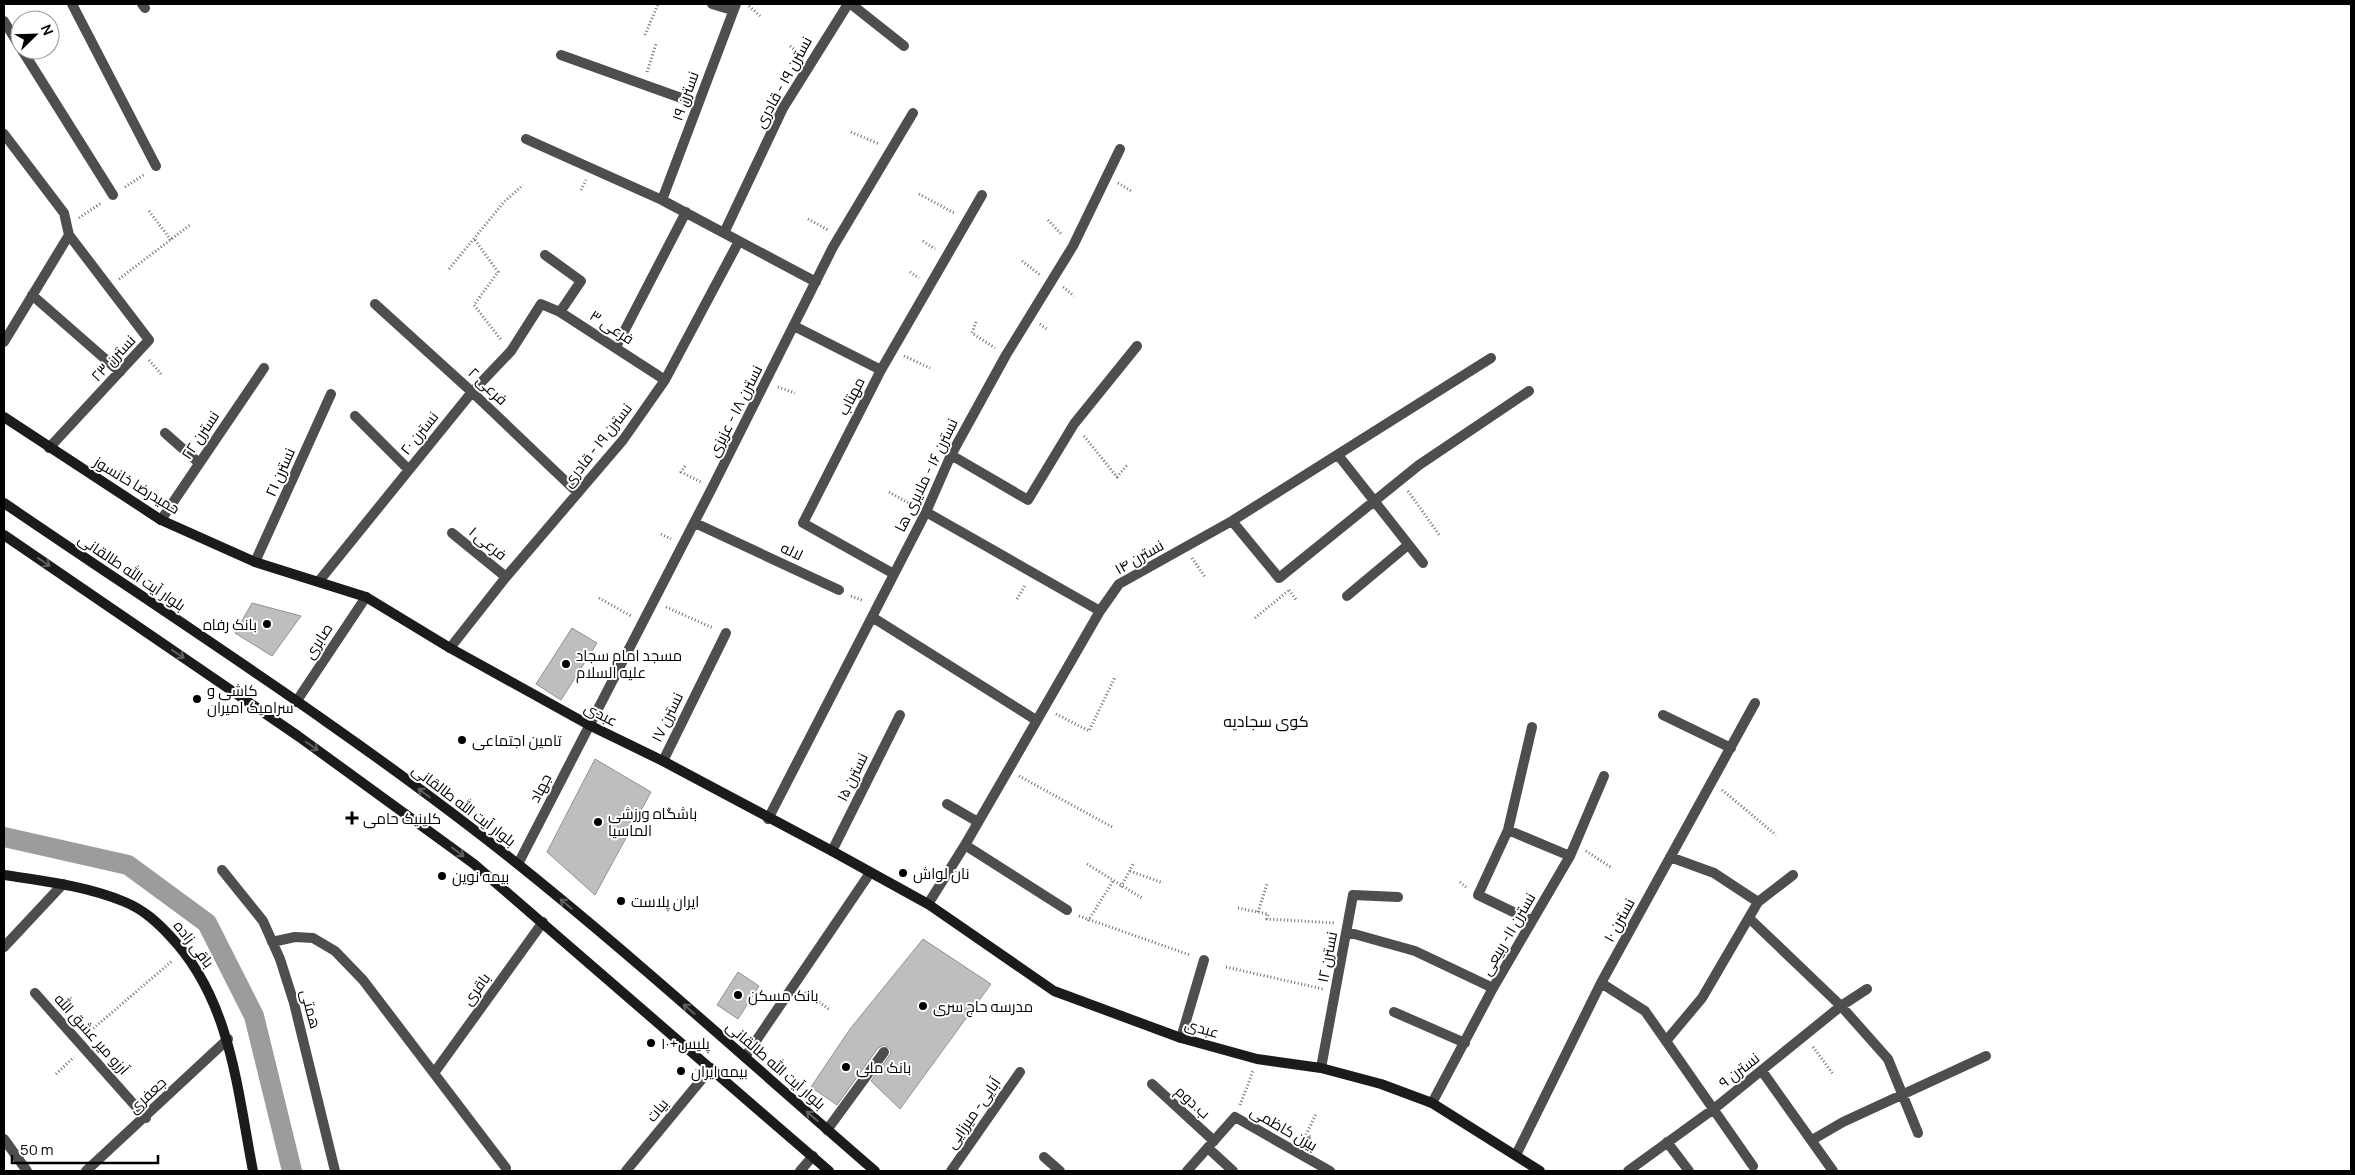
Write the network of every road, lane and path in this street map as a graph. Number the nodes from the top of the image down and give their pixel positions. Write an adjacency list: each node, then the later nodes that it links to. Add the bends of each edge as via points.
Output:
1 (72, 4): 21 (street)
2 (658, 4): 8 (path)
3 (712, 4): 6 (street)
4 (746, 4): 7 (path)
5 (849, 4): 10 (street); 33 (street, نسترن ۱۹ - قادری, via 783,108)
6 (734, 7): 14 (street, نسترن ۱۹)
7 (760, 16)
8 (646, 35)
9 (656, 44): 13 (path)
10 (904, 46)
11 (561, 55): 13 (street)
12 (28, 60): 24 (street)
13 (644, 84): 14 (street)
14 (698, 104): 26 (street, نسترن ۱۹)
15 (913, 113): 20 (street, نسترن ۱۸ - عزیزی)
16 (851, 132): 20 (path)
17 (4, 134): 34 (street, via 64,213)
18 (526, 139): 26 (street)
19 (1120, 149): 39 (street, نسترن ۱۶ - ملایری ها)
20 (890, 150): 35 (street, نسترن ۱۸ - عزیزی)
21 (156, 166)
22 (523, 185): 37 (path, via 504,202)
23 (919, 194): 30 (path)
24 (114, 195)
25 (982, 195): 30 (street, مهتاب)
26 (662, 200): 28 (street)
27 (148, 211): 36 (path)
28 (686, 212): 33 (street); 54 (street)
29 (808, 219): 35 (path)
30 (967, 220): 56 (street, مهتاب)
31 (1048, 220): 39 (path)
32 (190, 225): 36 (path)
33 (724, 233): 38 (street)
34 (69, 235): 45 (street, نسترن ۲۳); 46 (street)
35 (839, 236): 43 (street, نسترن ۱۸ - عزیزی)
36 (171, 240): 45 (path)
37 (475, 240): 42 (path); 55 (path, via 498,272 474,305)
38 (739, 241): 43 (street); 63 (street, نسترن ۱۹ - قادری)
39 (1073, 246): 44 (street, نسترن ۱۶ - ملایری ها)
40 (545, 255): 49 (street, via 580,281)
41 (1022, 261): 44 (path)
42 (448, 269)
43 (816, 282): 51 (street, نسترن ۱۸ - عزیزی)
44 (1050, 283): 57 (street, نسترن ۱۶ - ملایری ها)
45 (109, 287): 62 (street, نسترن ۲۳, via 149,340)
46 (32, 295): 52 (street); 62 (street)
47 (375, 304): 65 (street, فرعی ۲)
48 (541, 304): 49 (street, فرعی ۳); 55 (street, نسترن ۲۰)
49 (560, 312): 54 (street, فرعی ۳)
50 (976, 322): 57 (path, via 972,334)
51 (794, 326): 61 (street); 79 (street, نسترن ۱۸ - عزیزی)
52 (4, 342)
53 (1137, 346): 69 (street)
54 (616, 347): 63 (street, فرعی ۳)
55 (511, 351): 65 (street, نسترن ۲۰)
56 (892, 351): 60 (path); 61 (street, مهتاب)
57 (1006, 355): 72 (street, نسترن ۱۶ - ملایری ها)
58 (1491, 358): 73 (street, نسترن ۱۴)
59 (264, 368): 74 (street, نسترن ۲۲)
60 (930, 368)
61 (881, 370): 95 (street, مهتاب, via 804,523)
62 (120, 372): 71 (street, نسترن ۲۳)
63 (665, 380): 81 (street, نسترن ۱۹ - قادری, via 623,440)
64 (1529, 391): 78 (street)
65 (472, 392): 77 (street, نسترن ۲۰); 81 (street, فرعی ۲)
66 (331, 394): 93 (street, نسترن ۲۱)
67 (354, 416): 77 (street)
68 (4, 417): 71 (street, حمیدرضا خانسوز)
69 (1074, 424): 72 (street, via 1028,500); 75 (path, via 1117,477)
70 (165, 433): 74 (street)
71 (50, 448): 85 (street, حمیدرضا خانسوز)
72 (951, 455): 84 (street, نسترن ۱۶ - ملایری ها)
73 (1338, 455): 82 (street); 86 (street, نسترن ۱۴)
74 (199, 463): 85 (street, نسترن ۲۲)
75 (1128, 464)
76 (685, 466): 79 (path, via 681,472)
77 (409, 470): 98 (street, نسترن ۲۰)
78 (1401, 480): 82 (street); 90 (path)
79 (712, 488): 87 (street, نسترن ۱۸ - عزیزی)
80 (889, 492): 84 (path)
81 (578, 493): 97 (street, نسترن ۱۹ - قادری)
82 (1374, 501): 86 (street, via 1279,578); 91 (street)
83 (4, 503): 112 (street, بلوار آیت الله طالقانی)
84 (926, 512): 95 (street, نسترن ۱۶ - ملایری ها); 106 (street)
85 (161, 520): 93 (street, حمیدرضا خانسوز)
86 (1232, 521): 92 (street, نسترن ۱۴)
87 (694, 523): 99 (street, لاله); 104 (street, نسترن ۱۸ - عزیزی)
88 (452, 533): 97 (street, فرعی ۱)
89 (4, 535): 159 (street, one-way to 159, via 395,805 474,864)
90 (1440, 536)
91 (1408, 544): 94 (street); 101 (street)
92 (1184, 548): 96 (path); 106 (street, نسترن ۱۴, via 1119,584)
93 (255, 562): 98 (street, حمیدرضا خانسوز)
94 (1423, 563)
95 (894, 574): 105 (street, نسترن ۱۶ - ملایری ها)
96 (1206, 576)
97 (506, 577): 110 (street, نسترن ۱۹ - قادری)
98 (319, 581): 102 (street, عبدی)
99 (840, 590): 105 (path)
100 (1289, 590): 107 (path)
101 (1347, 596)
102 (366, 597): 110 (street, عبدی); 112 (street, صابری)
103 (600, 598): 108 (path)
104 (653, 602): 108 (street, نسترن ۱۸ - عزیزی); 109 (path)
105 (874, 612): 117 (street); 126 (street, نسترن ۱۶ - ملایری ها)
106 (1100, 612): 114 (street, نسترن ۱۴)
107 (1255, 618)
108 (643, 622): 118 (street, نسترن ۱۸ - عزیزی)
109 (726, 633): 121 (street, نسترن ۱۷)
110 (450, 648): 118 (street, عبدی)
111 (1115, 677): 114 (path, via 1089,731)
112 (296, 702): 137 (street, بلوار آیت الله طالقانی, one-way to 112, via 410,782)
113 (1755, 703): 120 (street, نسترن ۱۰)
114 (1043, 708): 117 (street, نسترن ۱۴)
115 (900, 715): 133 (street, نسترن ۱۵)
116 (1663, 715): 120 (street)
117 (1036, 720): 122 (street, نسترن ۱۴)
118 (589, 726): 121 (street, عبدی); 137 (street, جهاد)
119 (1532, 727): 129 (street)
120 (1731, 748): 124 (street, نسترن ۱۰)
121 (663, 761): 126 (street, عبدی)
122 (1008, 770): 127 (street, نسترن ۱۴); 128 (path)
123 (1604, 776): 132 (street, نسترن ۱۱- ربیعی)
124 (1712, 782): 130 (path); 135 (street, نسترن ۱۰)
125 (947, 804): 127 (street)
126 (768, 819): 133 (street, عبدی)
127 (978, 822): 131 (street, نسترن ۱۴)
128 (1114, 828)
129 (1508, 830): 134 (street); 158 (street, via 1478,895)
130 (1776, 836)
131 (965, 844): 153 (street, نسترن ۱۴); 155 (street)
132 (1575, 844): 134 (street, نسترن ۱۱- ربیعی); 139 (path)
133 (832, 851): 142 (street, عبدی)
134 (1570, 856): 158 (street, نسترن ۱۱- ربیعی)
135 (1670, 857): 152 (street, via 1714,873); 166 (street, نسترن ۱۰)
136 (1134, 862): 141 (path)
137 (518, 864): 183 (street, بلوار آیت الله طالقانی, one-way to 137)
138 (1087, 864): 145 (path)
139 (1612, 868)
140 (222, 870): 161 (street, همتی, via 263,921)
141 (1130, 871): 146 (path); 149 (path)
142 (870, 872): 153 (street, عبدی); 167 (street)
143 (4, 875): 147 (street, باقی زاده)
144 (1793, 875): 152 (street)
145 (1112, 882): 149 (path); 164 (path, via 1088,921)
146 (1163, 883)
147 (63, 884): 162 (street); 163 (street, باقی زاده, via 125,902 153,918)
148 (1267, 884): 156 (path)
149 (1121, 886): 151 (path)
150 (1398, 897): 160 (street, نسترن ۱۲, via 1353,895)
151 (1142, 898)
152 (1758, 902): 157 (street)
153 (928, 904): 176 (street, عبدی, via 1054,991)
154 (1238, 908): 156 (path)
155 (1067, 910)
156 (1258, 912): 160 (path, via 1268,914 1267,919)
157 (1750, 919): 172 (street); 178 (street, via 1727,952 1702,998)
158 (1532, 921): 168 (street, نسترن ۱۱- ربیعی)
159 (543, 922): 185 (street); 189 (street, باقری)
160 (1347, 928): 168 (street, via 1415,950); 170 (street, نسترن ۱۲)
161 (272, 942): 189 (street, via 295,937 312,938 335,951 364,980); 214 (street, همتی, via 294,1002)
162 (4, 947)
163 (184, 950): 177 (street, باقی زاده, via 202,976); 180 (path)
164 (1204, 960): 176 (street)
165 (1226, 967): 170 (path)
166 (1601, 983): 178 (street, via 1645,1011); 206 (street, نسترن ۱۰)
167 (795, 984): 173 (path); 183 (street)
168 (1493, 988): 179 (street, نسترن ۱۱- ربیعی)
169 (1867, 988): 172 (street, نسترن ۹)
170 (1336, 992): 186 (street, نسترن ۱۲)
171 (36, 993): 180 (street, آرزو میر عشق الله)
172 (1841, 1006): 175 (street, نسترن ۹); 193 (street, via 1888,1060)
173 (830, 1010)
174 (1394, 1012): 179 (street)
175 (1805, 1036): 187 (street, نسترن ۹); 191 (path)
176 (1181, 1038): 184 (street, عبدی)
177 (228, 1039): 198 (street, جعفری); 213 (street, باقی زاده)
178 (1666, 1041): 195 (street)
179 (1465, 1043): 194 (street, نسترن ۱۱- ربیعی)
180 (81, 1044): 190 (path); 198 (street, آرزو میر عشق الله)
181 (884, 1052): 199 (street)
182 (1986, 1056): 193 (street)
183 (745, 1058): 199 (street, بلوار آیت الله طالقانی, one-way to 183)
184 (1258, 1059): 186 (street, عبدی); 197 (path)
185 (711, 1068): 207 (street); 215 (street, بیات)
186 (1321, 1068): 194 (street, عبدی, via 1381,1084)
187 (1762, 1071): 195 (street, نسترن ۹); 202 (street)
188 (1020, 1072): 219 (street, آبایی- میرزایی)
189 (434, 1073): 210 (street)
190 (56, 1074)
191 (1833, 1074)
192 (1152, 1084): 204 (street, ب.دوم)
193 (1901, 1093): 200 (street); 202 (street)
194 (1432, 1104): 206 (street, عبدی)
195 (1715, 1108): 203 (street, نسترن ۹); 209 (street)
196 (1316, 1114): 205 (path)
197 (1235, 1117): 204 (street, بیژن کاظمی); 205 (street, بیژن کاظمی)
198 (146, 1118): 212 (street, جعفری)
199 (827, 1130): 218 (street, بلوار آیت الله طالقانی)
200 (1918, 1133)
201 (4, 1139): 211 (street)
202 (1812, 1140): 227 (street)
203 (1667, 1142): 225 (street, نسترن ۹); 226 (street)
204 (1211, 1144): 221 (street, بیژن کاظمی); 222 (street, ب.دوم)
205 (1297, 1152): 223 (street, بیژن کاظمی)
206 (1516, 1155): 224 (street, عبدی)
207 (812, 1156): 216 (street); 217 (street)
208 (1044, 1157): 220 (street)
209 (1753, 1166)
210 (506, 1168)
211 (26, 1171)
212 (86, 1171)
213 (253, 1171)
214 (335, 1171)
215 (626, 1171)
216 (800, 1171)
217 (829, 1171)
218 (875, 1171)
219 (951, 1171)
220 (1060, 1171)
221 (1187, 1171)
222 (1233, 1171)
223 (1330, 1171)
224 (1540, 1171)
225 (1628, 1171)
226 (1689, 1171)
227 (1833, 1171)

